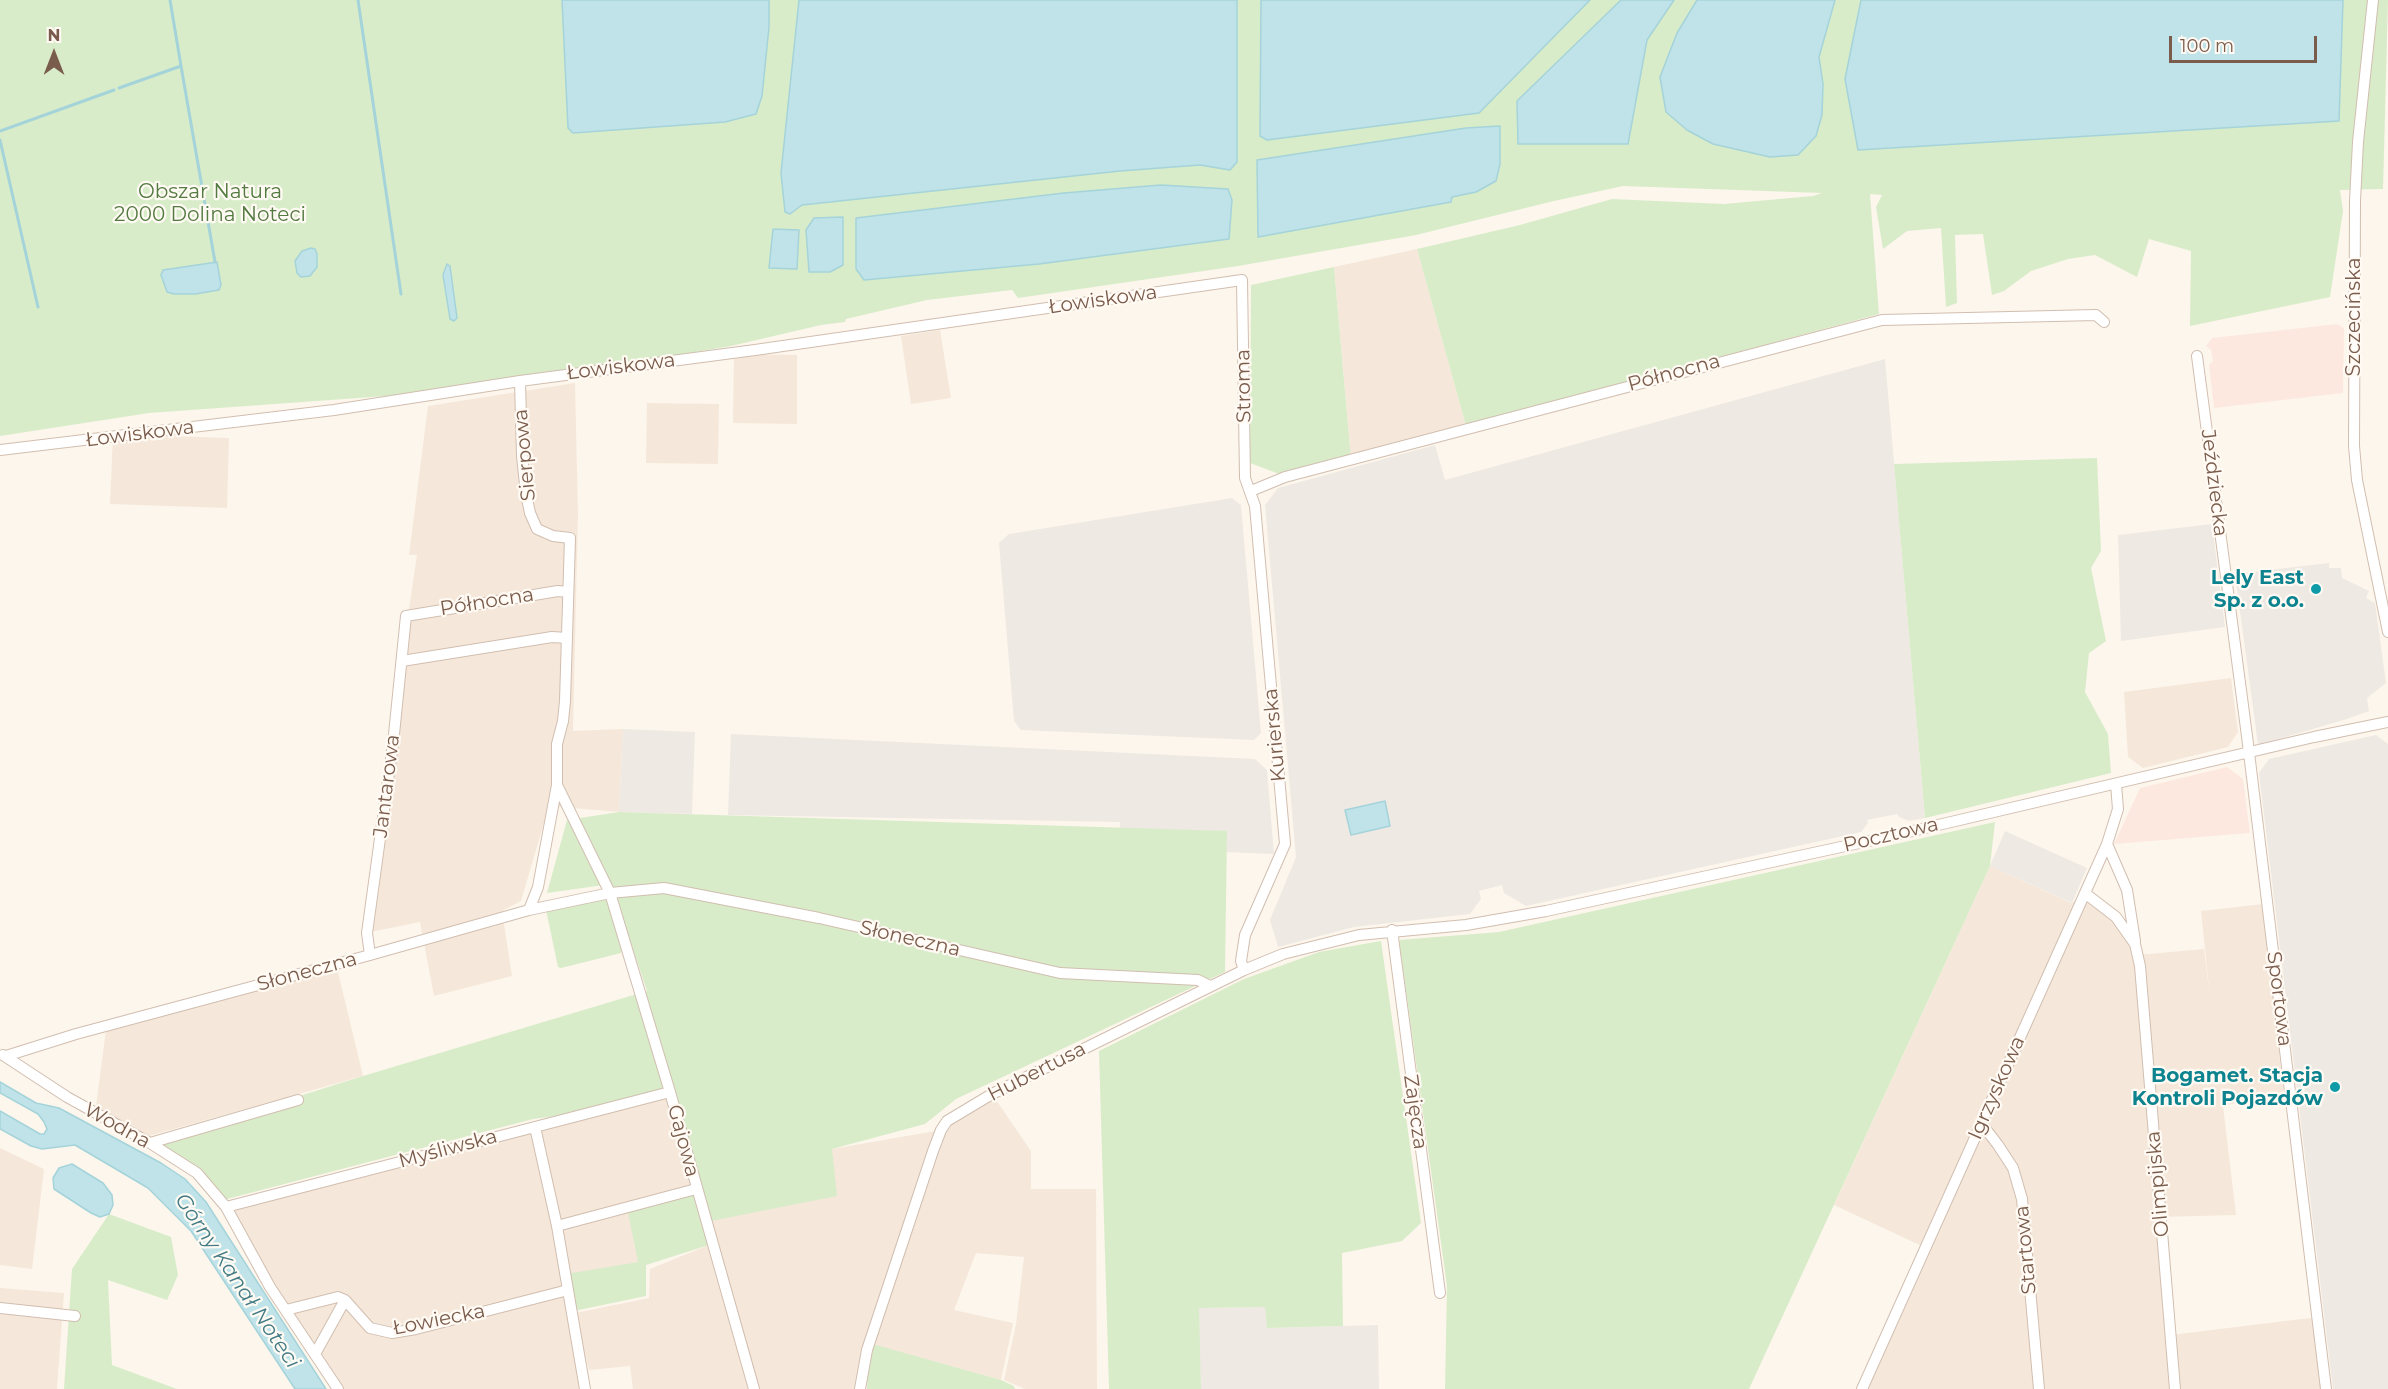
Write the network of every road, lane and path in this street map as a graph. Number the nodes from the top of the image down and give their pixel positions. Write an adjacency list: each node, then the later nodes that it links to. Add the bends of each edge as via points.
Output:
1 (2373, 0): 10 (street, Szczecińska, via 2355,201 2354,446)
2 (1242, 280): 5 (street, Łowiskowa); 7 (street, Stroma, via 1245,478)
3 (2104, 322): 7 (street, Północna, via 2096,315 1882,320 1285,477)
4 (2197, 356): 14 (street, Jeździecka)
5 (520, 381): 6 (street, Łowiskowa, via 323,411); 8 (street, Sierpowa, via 522,456 530,513 537,529 570,538)
6 (0, 450)
7 (1251, 491): 24 (street, Kurierska, via 1285,844 1245,935 1241,961)
8 (568, 592): 9 (street, Północna); 11 (street)
9 (406, 615): 12 (street, Jantarowa)
10 (2388, 632)
11 (567, 638): 12 (street, via 552,637); 16 (street, via 563,721 556,744)
12 (402, 662): 23 (street, Jantarowa, via 367,933)
13 (2388, 722): 14 (street, Pocztowa)
14 (2248, 752): 15 (street, Pocztowa); 49 (street, Sportowa)
15 (2116, 784): 17 (street, Igrzyskowa, via 2118,808); 21 (street, Pocztowa, via 1546,911 1476,924)
16 (557, 785): 18 (street); 20 (street, via 538,887)
17 (2107, 844): 19 (street, Igrzyskowa); 22 (street, Olimpijska, via 2127,890)
18 (610, 893): 20 (street, Słoneczna); 25 (street, Słoneczna, via 664,888 819,918 1060,973 1198,980); 27 (street, Gajowa)
19 (2086, 894): 22 (street, Olimpijska, via 2116,917); 29 (street, Igrzyskowa)
20 (529, 909): 23 (street, Słoneczna)
21 (1392, 930): 24 (street, Hubertusa, via 1283,954); 36 (street, Zajęcza)
22 (2135, 944): 48 (street, Olimpijska, via 2140,966)
23 (370, 955): 26 (street, Słoneczna)
24 (1244, 970): 25 (street, Hubertusa)
25 (1210, 986): 45 (street, Hubertusa, via 992,1094 947,1121 933,1151 867,1350)
26 (3, 1055): 31 (street, Wodna, via 67,1097)
27 (670, 1092): 30 (street, Myśliwska); 32 (street, Gajowa)
28 (298, 1100): 31 (street)
29 (1981, 1123): 46 (street, Igrzyskowa); 47 (street, Startowa, via 2013,1168 2022,1198)
30 (535, 1127): 33 (street, Myśliwska); 34 (street)
31 (150, 1143): 33 (street, Wodna, via 197,1173)
32 (696, 1189): 34 (street); 44 (street, Gajowa)
33 (226, 1207): 39 (street, Wodna)
34 (557, 1226): 35 (street)
35 (568, 1290): 37 (street, Łowiecka, via 392,1333 370,1328); 43 (street)
36 (1440, 1293)
37 (345, 1300): 39 (street, via 338,1297); 41 (street)
38 (0, 1308): 40 (street)
39 (286, 1310): 41 (street, Wodna)
40 (75, 1316)
41 (315, 1354): 42 (street, Wodna)
42 (338, 1389)
43 (585, 1389)
44 (754, 1389)
45 (860, 1389)
46 (1862, 1389)
47 (2039, 1389)
48 (2175, 1389)
49 (2326, 1389)

